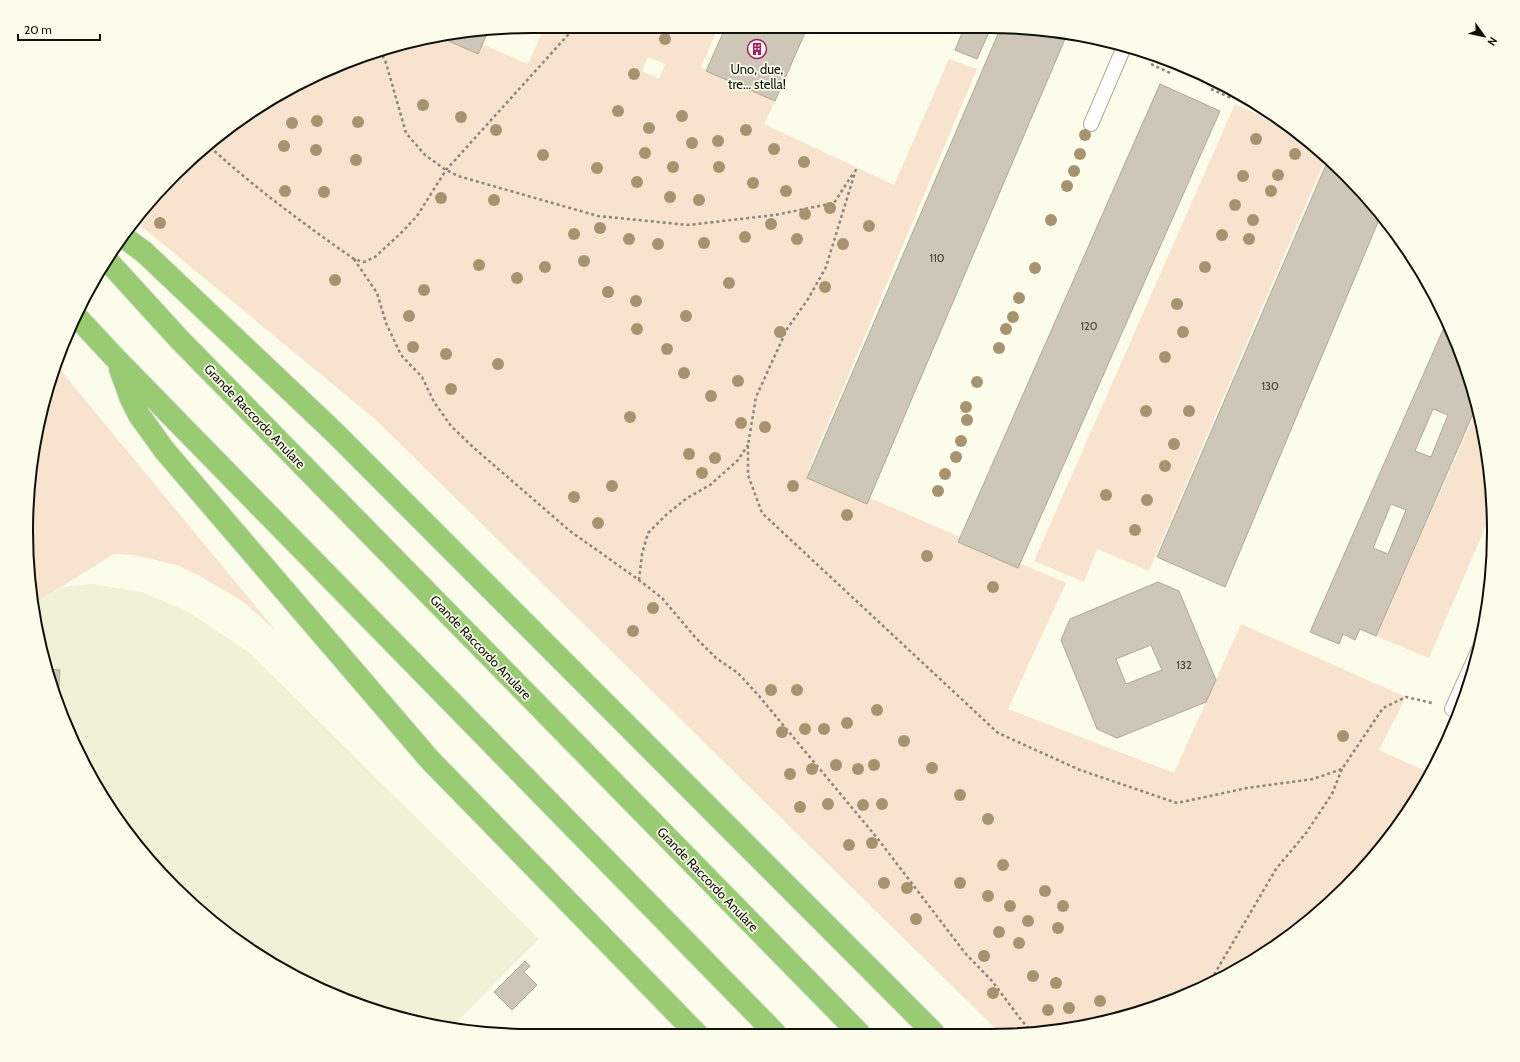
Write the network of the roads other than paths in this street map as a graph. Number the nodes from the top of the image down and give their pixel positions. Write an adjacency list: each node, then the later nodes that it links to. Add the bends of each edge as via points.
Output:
1 (1122, 51): 2 (lane)
2 (1090, 124)
3 (127, 240): 12 (highway, via 144,252 334,432)
4 (111, 264): 11 (highway, Grande Raccordo Anulare, via 184,344)
5 (80, 320): 6 (highway)
6 (117, 360): 9 (highway, via 131,400 156,439 315,627 430,760); 10 (highway)
7 (1463, 684): 8 (lane)
8 (1452, 708)
9 (692, 1029)
10 (771, 1029)
11 (855, 1029)
12 (930, 1029)

